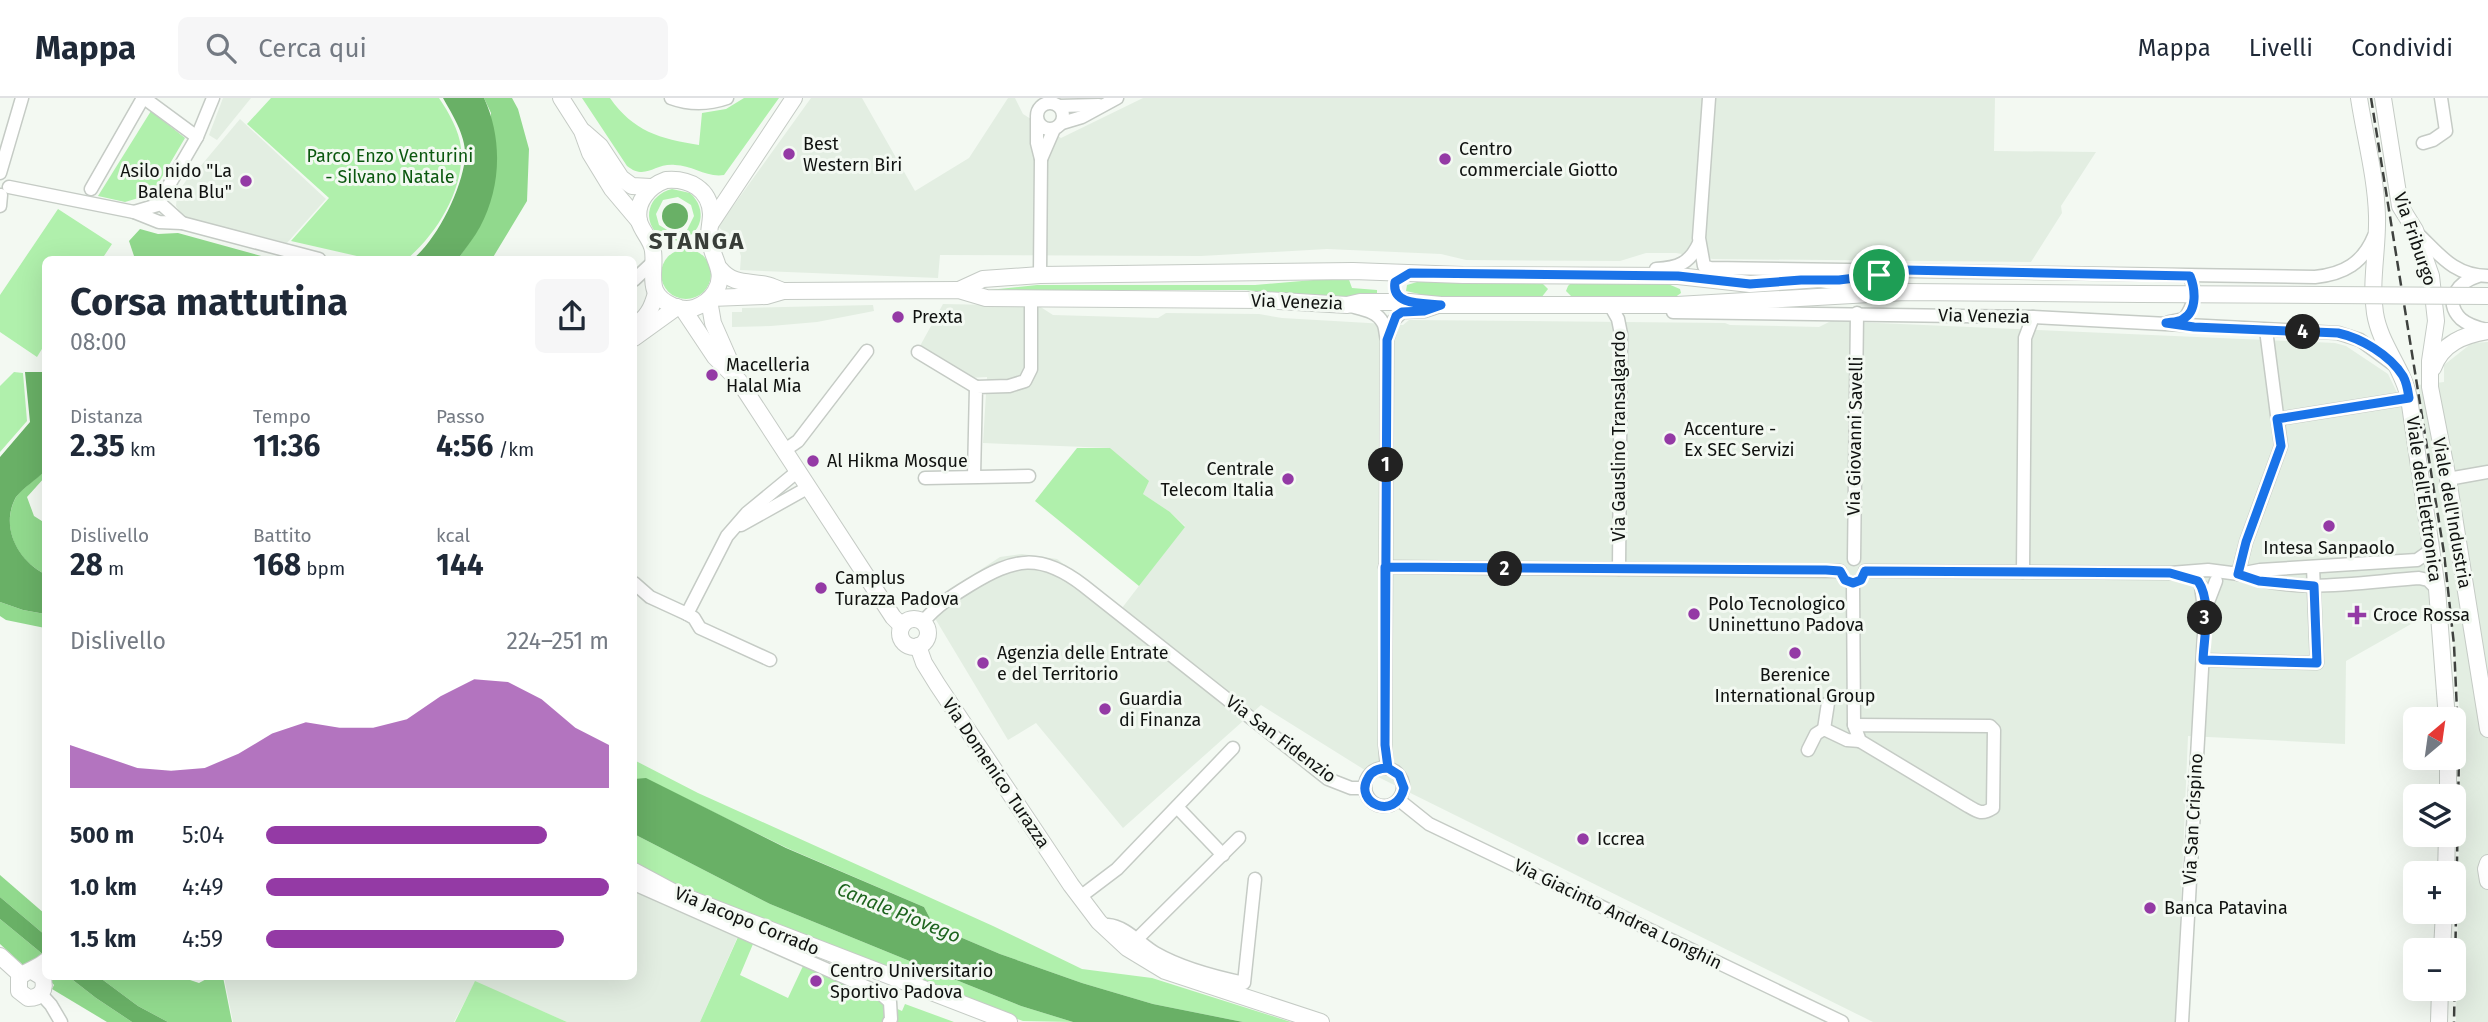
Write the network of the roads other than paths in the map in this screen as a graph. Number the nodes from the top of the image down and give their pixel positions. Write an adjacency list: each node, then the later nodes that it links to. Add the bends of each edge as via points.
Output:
1 (22, 98): 23 (street)
2 (144, 98): 18 (street); 24 (street)
3 (213, 98): 18 (street)
4 (561, 98): 17 (main road)
5 (671, 98): 6 (street, via 695,104)
6 (727, 98)
7 (794, 98): 22 (main road)
8 (1029, 98): 15 (street)
9 (1117, 98): 14 (street)
10 (1709, 98): 31 (street)
11 (2359, 98): 29 (main road, Via Friburgo)
12 (2383, 98): 30 (main road, Via Friburgo, via 2400,206)
13 (2441, 98): 19 (street, via 2446,131)
14 (1103, 104): 15 (street); 16 (street)
15 (1046, 107): 16 (street, via 1064,114); 16 (street, via 1044,128); 20 (street, via 1037,143)
16 (1058, 126): 20 (street)
17 (582, 131): 21 (main road, via 600,146 621,178 632,186); 27 (main road, via 612,189)
18 (197, 137): 26 (street)
19 (2423, 143)
20 (1041, 159): 38 (street)
21 (651, 187): 25 (main road, via 666,180 682,180); 27 (main road, via 641,201)
22 (734, 187): 25 (main road); 28 (main road)
23 (2, 189): 26 (street, via 134,212)
24 (91, 189)
25 (703, 192): 28 (main road)
26 (161, 211): 32 (street, via 182,223)
27 (639, 221): 33 (main road, via 653,251)
28 (711, 223): 34 (main road, via 710,244)
29 (2377, 229): 40 (street, Via Venezia, via 2358,260 2332,275); 71 (main road, Via Friburgo, via 2374,302 2379,331)
30 (2415, 230): 41 (street, via 2454,267); 51 (main road, Via Friburgo)
31 (1699, 240): 36 (street); 39 (street, Via Venezia, via 1688,260 1672,268 1611,268)
32 (307, 256)
33 (652, 263): 42 (street); 47 (main road)
34 (720, 269): 48 (main road, Via Venezia, via 736,281); 52 (main road)
35 (1891, 270): 36 (street, Via Venezia, via 1710,268); 40 (street, Via Venezia); 44 (street, Via Venezia)
36 (1706, 272): 43 (main road, Via Venezia); 44 (main road, Via Venezia, via 1750,284)
37 (1410, 273): 38 (main road, Via Venezia); 39 (main road, Via Venezia); 54 (main road, via 1394,286 1395,294)
38 (1040, 275): 46 (main road, Via Venezia, via 983,279)
39 (1592, 275): 43 (main road, Via Venezia)
40 (2190, 276): 63 (street, via 2194,302 2187,316)
41 (2483, 276): 66 (street, via 2459,284 2454,304 2460,318)
42 (637, 277)
43 (1685, 277): 55 (main road, via 1692,291)
44 (1839, 280): 49 (main road, Via Venezia)
45 (637, 286): 47 (street, via 646,282)
46 (959, 290): 48 (main road, Via Venezia); 53 (main road, Via Venezia, via 986,298)
47 (655, 291): 60 (main road, via 663,301); 64 (main road)
48 (782, 291): 52 (main road, Via Venezia)
49 (1905, 292): 50 (main road, Via Venezia, bridge); 55 (main road, Via Venezia)
50 (2488, 296)
51 (2434, 297): 72 (main road, Viale dell'Industria)
52 (710, 299): 60 (main road, Via Venezia); 73 (main road, Via Domenico Turazza, via 713,323)
53 (1031, 299): 56 (main road, Via Venezia); 74 (street, via 1031,369 1025,381)
54 (1410, 302): 56 (main road, Via Venezia); 57 (main road, Via Venezia)
55 (1686, 304): 59 (main road, Via Venezia)
56 (1347, 305): 68 (street, via 1382,320)
57 (1441, 305): 58 (main road, Via Venezia); 68 (street, via 1402,312)
58 (1610, 305): 59 (main road, Via Venezia); 90 (street, Via Gauslino Transalgardo, via 1620,334)
59 (1635, 305): 61 (street, Via Venezia, via 1673,312)
60 (680, 308): 67 (main road, Via Venezia); 73 (main road, Via Domenico Turazza, via 715,357)
61 (1857, 313): 62 (street, Via Venezia); 87 (street, Via Giovanni Savelli)
62 (2034, 317): 63 (street, Via Venezia); 93 (street, via 2025,338)
63 (2166, 323): 65 (street, Via Venezia)
64 (637, 324)
65 (2266, 330): 71 (street, Via Venezia, via 2345,335 2360,340); 76 (street)
66 (2488, 331): 72 (main road, via 2449,345)
67 (637, 336)
68 (1387, 340): 88 (street)
69 (867, 351): 77 (street, via 798,441)
70 (918, 352): 74 (street)
71 (2395, 366): 75 (main road, Viale dell'Elettronica)
72 (2430, 377): 83 (main road, Viale dell'Industria)
73 (739, 381): 77 (main road, Via Domenico Turazza)
74 (976, 387): 80 (street)
75 (2409, 398): 76 (street); 86 (main road, Viale dell'Elettronica)
76 (2277, 419): 94 (street, via 2281,446)
77 (785, 450): 78 (main road, Via Domenico Turazza)
78 (798, 471): 84 (main road, Via Domenico Turazza); 85 (street)
79 (2488, 472): 83 (street)
80 (974, 476): 81 (street); 82 (street)
81 (1029, 476)
82 (925, 478)
83 (2448, 479): 110 (main road, Viale dell'Industria)
84 (809, 487): 85 (street); 102 (main road, Via Domenico Turazza)
85 (734, 528): 100 (street)
86 (2432, 543): 89 (street, via 2417,560); 99 (main road, Viale dell'Elettronica)
87 (1854, 559): 91 (street, via 1844,562); 92 (street, via 1864,564)
88 (1385, 567): 90 (street); 114 (street)
89 (2313, 567): 94 (street); 98 (street)
90 (1619, 569): 91 (street)
91 (1840, 571): 96 (street)
92 (1865, 571): 93 (street); 96 (street, via 1861,580)
93 (2023, 572): 95 (street, via 2170,573)
94 (2236, 574): 95 (street); 98 (street)
95 (2207, 579): 105 (street, Via San Crispino)
96 (1853, 583): 108 (street)
97 (637, 586): 100 (street)
98 (2314, 586): 99 (street, via 2419,578); 105 (street, via 2317,663)
99 (2437, 589): 107 (main road, Viale dell'Elettronica)
100 (687, 614): 104 (street, via 701,628)
101 (923, 622): 102 (main road, via 909,620); 103 (main road, via 928,633); 115 (street, Via San Fidenzio, via 942,603 1000,568 1015,562 1053,566 1328,779)
102 (902, 626): 103 (main road, Via Domenico Turazza, via 903,642)
103 (918, 646): 125 (main road, Via Domenico Turazza, via 933,677)
104 (770, 660)
105 (2203, 660): 137 (street, Via San Crispino)
106 (1828, 703): 109 (street)
107 (2446, 707)
108 (1854, 725): 111 (street); 111 (street, via 1990,726 1994,730 1993,808 1978,813)
109 (1824, 729): 111 (street); 113 (street)
110 (2488, 729)
111 (1860, 741)
112 (1233, 748): 117 (street)
113 (1808, 750)
114 (1388, 768): 115 (street, via 1372,773); 116 (street, via 1402,781)
115 (1365, 788): 116 (street, Via San Fidenzio, via 1375,804 1388,806)
116 (1399, 800): 136 (street, Via Giacinto Andrea Longhin, via 1429,824)
117 (1177, 807): 119 (street); 125 (street, via 1117,869)
118 (1239, 838): 119 (street)
119 (1223, 855): 127 (street)
120 (2488, 863): 123 (main road)
121 (637, 873): 131 (main road, Via Jacopo Corrado, via 675,893)
122 (1255, 879): 127 (street, Via Domenico Turazza, via 1244,984 1172,961)
123 (2488, 881)
124 (637, 885): 133 (street, Via Jacopo Corrado, via 880,993 890,1002)
125 (1080, 897): 126 (main road, Via Domenico Turazza)
126 (1105, 926): 127 (street, Via Domenico Turazza, via 1118,927); 135 (main road, Via Domenico Turazza, via 1140,958 1165,971)
127 (1136, 940)
128 (0, 956): 129 (main road)
129 (40, 976): 132 (street)
130 (2440, 1001): 138 (main road)
131 (986, 1017): 134 (main road, Via Jacopo Corrado)
132 (61, 1022)
133 (889, 1022)
134 (1009, 1022)
135 (1321, 1022)
136 (1842, 1022)
137 (2182, 1022)
138 (2439, 1022)

